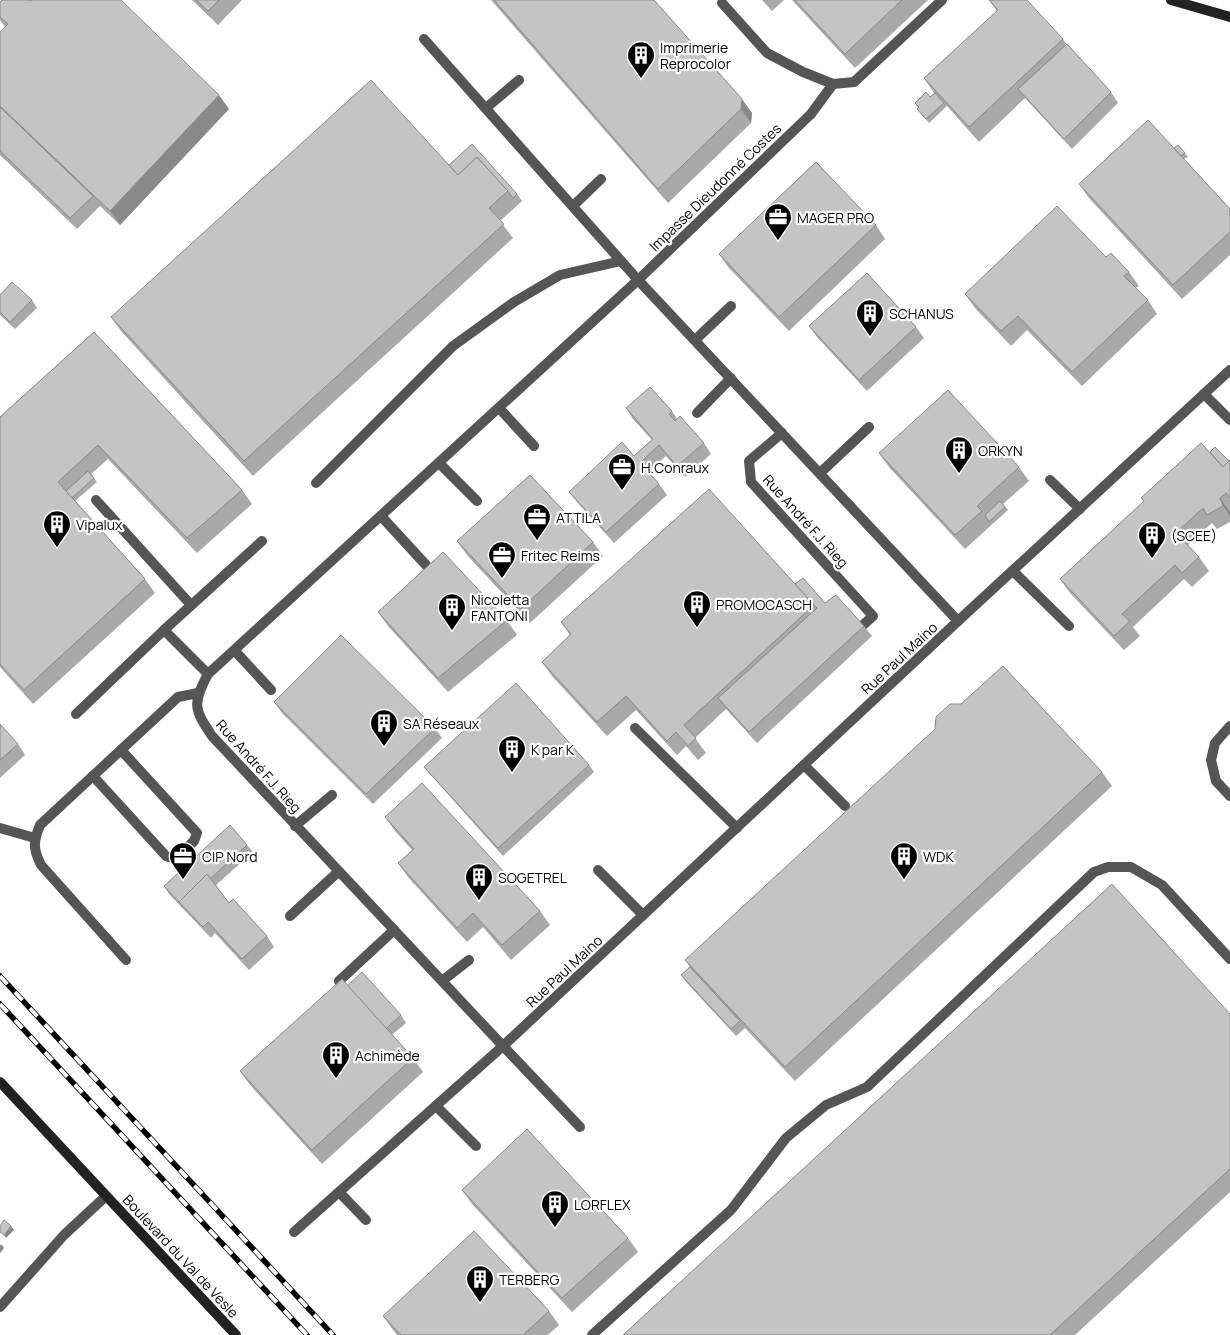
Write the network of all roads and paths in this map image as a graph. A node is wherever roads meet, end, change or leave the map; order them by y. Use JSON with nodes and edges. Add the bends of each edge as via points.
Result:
{"nodes":[{"id":1,"x":942,"y":0,"type":"edge"},
{"id":2,"x":1172,"y":0,"type":"edge"},
{"id":3,"x":722,"y":3,"type":"dead end"},
{"id":4,"x":1230,"y":17,"type":"edge"},
{"id":5,"x":424,"y":39,"type":"dead end"},
{"id":6,"x":519,"y":80,"type":"dead end"},
{"id":7,"x":833,"y":84,"type":"junction"},
{"id":8,"x":486,"y":108,"type":"junction"},
{"id":9,"x":600,"y":179,"type":"dead end"},
{"id":10,"x":573,"y":206,"type":"junction"},
{"id":11,"x":621,"y":260,"type":"junction"},
{"id":12,"x":638,"y":280,"type":"junction"},
{"id":13,"x":731,"y":306,"type":"dead end"},
{"id":14,"x":695,"y":340,"type":"junction"},
{"id":15,"x":1230,"y":370,"type":"edge"},
{"id":16,"x":731,"y":378,"type":"junction"},
{"id":17,"x":1204,"y":394,"type":"junction"},
{"id":18,"x":499,"y":408,"type":"junction"},
{"id":19,"x":697,"y":413,"type":"dead end"},
{"id":20,"x":1230,"y":420,"type":"edge"},
{"id":21,"x":869,"y":427,"type":"dead end"},
{"id":22,"x":782,"y":433,"type":"junction"},
{"id":23,"x":534,"y":446,"type":"dead end"},
{"id":24,"x":439,"y":463,"type":"junction"},
{"id":25,"x":820,"y":473,"type":"junction"},
{"id":26,"x":1050,"y":480,"type":"dead end"},
{"id":27,"x":316,"y":483,"type":"dead end"},
{"id":28,"x":96,"y":500,"type":"dead end"},
{"id":29,"x":477,"y":501,"type":"dead end"},
{"id":30,"x":1080,"y":509,"type":"junction"},
{"id":31,"x":381,"y":516,"type":"junction"},
{"id":32,"x":262,"y":541,"type":"dead end"},
{"id":33,"x":426,"y":565,"type":"edge"},
{"id":34,"x":1013,"y":571,"type":"junction"},
{"id":35,"x":191,"y":605,"type":"junction"},
{"id":36,"x":958,"y":621,"type":"junction"},
{"id":37,"x":862,"y":626,"type":"edge"},
{"id":38,"x":1069,"y":626,"type":"dead end"},
{"id":39,"x":164,"y":630,"type":"junction"},
{"id":40,"x":235,"y":651,"type":"junction"},
{"id":41,"x":208,"y":674,"type":"junction"},
{"id":42,"x":271,"y":690,"type":"dead end"},
{"id":43,"x":198,"y":693,"type":"junction"},
{"id":44,"x":76,"y":714,"type":"dead end"},
{"id":45,"x":1230,"y":726,"type":"edge"},
{"id":46,"x":635,"y":728,"type":"edge"},
{"id":47,"x":122,"y":750,"type":"junction"},
{"id":48,"x":804,"y":765,"type":"junction"},
{"id":49,"x":92,"y":776,"type":"junction"},
{"id":50,"x":332,"y":795,"type":"dead end"},
{"id":51,"x":1230,"y":796,"type":"edge"},
{"id":52,"x":845,"y":806,"type":"dead end"},
{"id":53,"x":295,"y":826,"type":"junction"},
{"id":54,"x":0,"y":828,"type":"edge"},
{"id":55,"x":736,"y":828,"type":"junction"},
{"id":56,"x":34,"y":838,"type":"junction"},
{"id":57,"x":598,"y":870,"type":"dead end"},
{"id":58,"x":338,"y":872,"type":"junction"},
{"id":59,"x":290,"y":916,"type":"dead end"},
{"id":60,"x":643,"y":916,"type":"junction"},
{"id":61,"x":394,"y":931,"type":"junction"},
{"id":62,"x":1230,"y":959,"type":"edge"},
{"id":63,"x":126,"y":960,"type":"dead end"},
{"id":64,"x":469,"y":960,"type":"dead end"},
{"id":65,"x":339,"y":981,"type":"edge"},
{"id":66,"x":442,"y":981,"type":"junction"},
{"id":67,"x":503,"y":1046,"type":"junction"},
{"id":68,"x":0,"y":1082,"type":"edge"},
{"id":69,"x":436,"y":1106,"type":"junction"},
{"id":70,"x":580,"y":1127,"type":"dead end"},
{"id":71,"x":476,"y":1146,"type":"dead end"},
{"id":72,"x":340,"y":1192,"type":"junction"},
{"id":73,"x":106,"y":1196,"type":"junction"},
{"id":74,"x":366,"y":1220,"type":"dead end"},
{"id":75,"x":294,"y":1232,"type":"dead end"},
{"id":76,"x":0,"y":1307,"type":"edge"},
{"id":77,"x":236,"y":1335,"type":"edge"},
{"id":78,"x":592,"y":1335,"type":"edge"}],
"edges":[{"from":1,"to":7,"type":"street","via":[[854,82]]},
{"from":2,"to":4,"type":"street"},
{"from":3,"to":7,"type":"street","via":[[767,52]]},
{"from":5,"to":8,"type":"street"},
{"from":6,"to":8,"type":"street"},
{"from":7,"to":12,"type":"street","name":"Impasse Dieudonné Costes","via":[[811,114]]},
{"from":8,"to":10,"type":"street"},
{"from":9,"to":10,"type":"street"},
{"from":10,"to":11,"type":"street"},
{"from":11,"to":12,"type":"street"},
{"from":11,"to":27,"type":"street","via":[[560,275],[514,302],[453,346]]},
{"from":12,"to":14,"type":"street"},
{"from":12,"to":18,"type":"street"},
{"from":13,"to":14,"type":"street"},
{"from":14,"to":16,"type":"street"},
{"from":15,"to":17,"type":"street","name":"Rue Paul Maino"},
{"from":16,"to":19,"type":"street"},
{"from":16,"to":22,"type":"street"},
{"from":17,"to":20,"type":"street"},
{"from":17,"to":30,"type":"street","name":"Rue Paul Maino"},
{"from":18,"to":23,"type":"street"},
{"from":18,"to":24,"type":"street"},
{"from":21,"to":25,"type":"street"},
{"from":22,"to":25,"type":"street"},
{"from":22,"to":37,"type":"street","name":"Rue André F.J. Rieg","via":[[749,461],[751,482],[873,616]]},
{"from":24,"to":29,"type":"street"},
{"from":24,"to":31,"type":"street"},
{"from":25,"to":36,"type":"street"},
{"from":26,"to":30,"type":"street"},
{"from":28,"to":35,"type":"street"},
{"from":30,"to":34,"type":"street","name":"Rue Paul Maino"},
{"from":31,"to":33,"type":"street"},
{"from":31,"to":40,"type":"street"},
{"from":32,"to":35,"type":"street"},
{"from":34,"to":36,"type":"street","name":"Rue Paul Maino"},
{"from":34,"to":38,"type":"street"},
{"from":35,"to":39,"type":"street"},
{"from":36,"to":48,"type":"street","name":"Rue Paul Maino"},
{"from":39,"to":41,"type":"street"},
{"from":39,"to":44,"type":"street"},
{"from":40,"to":41,"type":"street"},
{"from":40,"to":42,"type":"street"},
{"from":41,"to":43,"type":"street"},
{"from":43,"to":47,"type":"street","via":[[178,697]]},
{"from":43,"to":53,"type":"street","name":"Rue André F.J. Rieg","via":[[198,714],[212,736]]},
{"from":45,"to":51,"type":"street","via":[[1215,743],[1211,760],[1216,781]]},
{"from":46,"to":55,"type":"street"},
{"from":47,"to":49,"type":"street"},
{"from":47,"to":49,"type":"street","via":[[197,833],[194,841],[175,859],[166,856]]},
{"from":48,"to":52,"type":"street"},
{"from":48,"to":55,"type":"street","name":"Rue Paul Maino"},
{"from":49,"to":56,"type":"street","via":[[40,825]]},
{"from":50,"to":53,"type":"street","name":"Rue André F.J. Rieg"},
{"from":53,"to":58,"type":"street","name":"Rue André F.J. Rieg"},
{"from":54,"to":56,"type":"street"},
{"from":55,"to":60,"type":"street","name":"Rue Paul Maino"},
{"from":56,"to":63,"type":"street","via":[[35,852],[41,865]]},
{"from":57,"to":60,"type":"street"},
{"from":58,"to":59,"type":"street"},
{"from":58,"to":61,"type":"street","name":"Rue André F.J. Rieg"},
{"from":60,"to":67,"type":"street","name":"Rue Paul Maino"},
{"from":61,"to":65,"type":"street"},
{"from":61,"to":66,"type":"street","name":"Rue André F.J. Rieg"},
{"from":62,"to":78,"type":"street","via":[[1162,885],[1131,867],[1108,867],[1094,872],[867,1087],[826,1105],[786,1138],[732,1210]]},
{"from":64,"to":66,"type":"street"},
{"from":66,"to":67,"type":"street","name":"Rue André F.J. Rieg"},
{"from":67,"to":69,"type":"street","name":"Rue Paul Maino"},
{"from":67,"to":70,"type":"street"},
{"from":68,"to":73,"type":"street","name":"Boulevard du Val de Vesle"},
{"from":69,"to":71,"type":"street"},
{"from":69,"to":72,"type":"street","name":"Rue Paul Maino"},
{"from":72,"to":74,"type":"street"},
{"from":72,"to":75,"type":"street","name":"Rue Paul Maino"},
{"from":73,"to":76,"type":"street","name":"Boulevard du Val de Vesle","via":[[64,1235]]},
{"from":73,"to":77,"type":"street","name":"Boulevard du Val de Vesle"}]}
